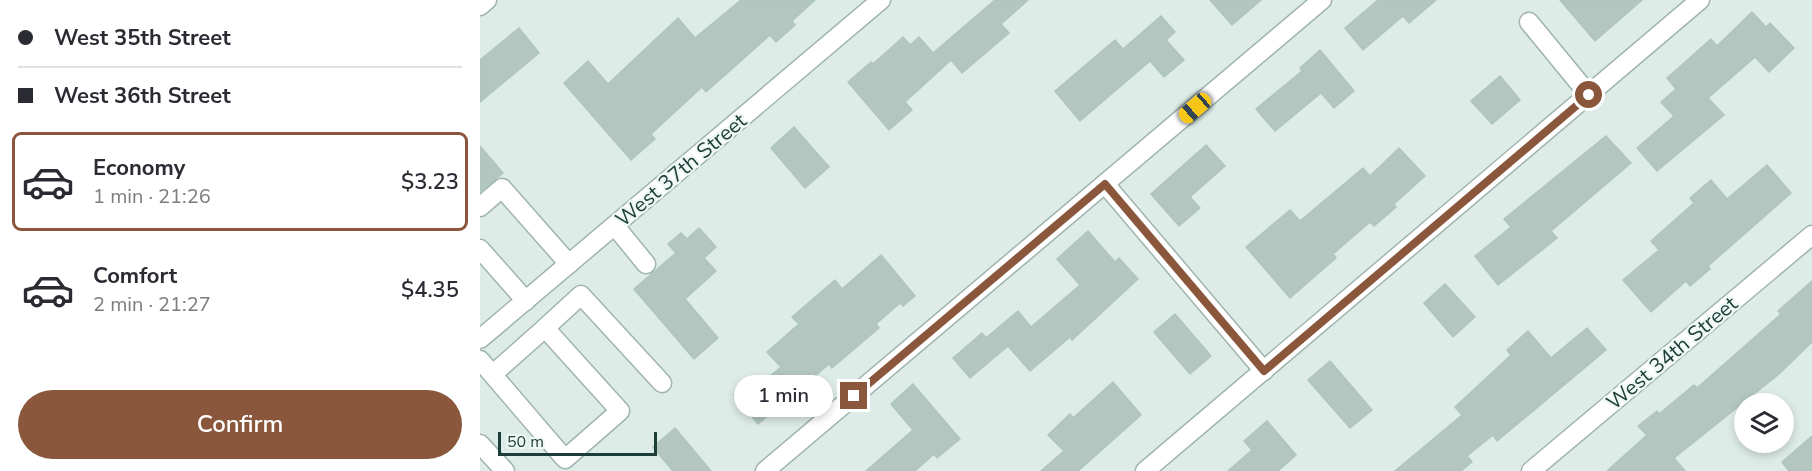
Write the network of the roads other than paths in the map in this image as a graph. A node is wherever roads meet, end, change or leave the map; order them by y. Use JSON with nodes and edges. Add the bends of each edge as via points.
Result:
{"nodes":[{"id":1,"x":487,"y":0,"type":"edge"},
{"id":2,"x":881,"y":0,"type":"edge"},
{"id":3,"x":1322,"y":0,"type":"edge"},
{"id":4,"x":1700,"y":0,"type":"edge"},
{"id":5,"x":480,"y":6,"type":"edge"},
{"id":6,"x":1529,"y":22,"type":"dead end"},
{"id":7,"x":1589,"y":95,"type":"junction"},
{"id":8,"x":1105,"y":184,"type":"junction"},
{"id":9,"x":480,"y":207,"type":"edge"},
{"id":10,"x":615,"y":226,"type":"junction"},
{"id":11,"x":1812,"y":235,"type":"edge"},
{"id":12,"x":480,"y":249,"type":"edge"},
{"id":13,"x":569,"y":264,"type":"junction"},
{"id":14,"x":646,"y":264,"type":"dead end"},
{"id":15,"x":526,"y":301,"type":"junction"},
{"id":16,"x":544,"y":328,"type":"junction"},
{"id":17,"x":480,"y":339,"type":"edge"},
{"id":18,"x":480,"y":360,"type":"edge"},
{"id":19,"x":1264,"y":371,"type":"junction"},
{"id":20,"x":493,"y":374,"type":"junction"},
{"id":21,"x":662,"y":383,"type":"dead end"},
{"id":22,"x":480,"y":444,"type":"edge"},
{"id":23,"x":505,"y":471,"type":"edge"},
{"id":24,"x":765,"y":471,"type":"edge"},
{"id":25,"x":1145,"y":471,"type":"edge"},
{"id":26,"x":1531,"y":471,"type":"edge"}],
"edges":[{"from":1,"to":5,"type":"street"},
{"from":2,"to":10,"type":"street","name":"West 37th Street"},
{"from":3,"to":8,"type":"street"},
{"from":4,"to":7,"type":"street"},
{"from":6,"to":7,"type":"street"},
{"from":7,"to":19,"type":"street"},
{"from":8,"to":19,"type":"street"},
{"from":8,"to":24,"type":"street"},
{"from":9,"to":13,"type":"street","via":[[502,188]]},
{"from":10,"to":13,"type":"street","name":"West 37th Street"},
{"from":10,"to":14,"type":"street"},
{"from":11,"to":26,"type":"street","name":"West 34th Street"},
{"from":12,"to":15,"type":"street"},
{"from":13,"to":15,"type":"street","name":"West 37th Street"},
{"from":15,"to":17,"type":"street","name":"West 37th Street"},
{"from":16,"to":20,"type":"street"},
{"from":16,"to":20,"type":"street","via":[[620,411],[565,459]]},
{"from":16,"to":21,"type":"street","via":[[581,295]]},
{"from":18,"to":20,"type":"street"},
{"from":19,"to":25,"type":"street"},
{"from":22,"to":23,"type":"street"}]}
